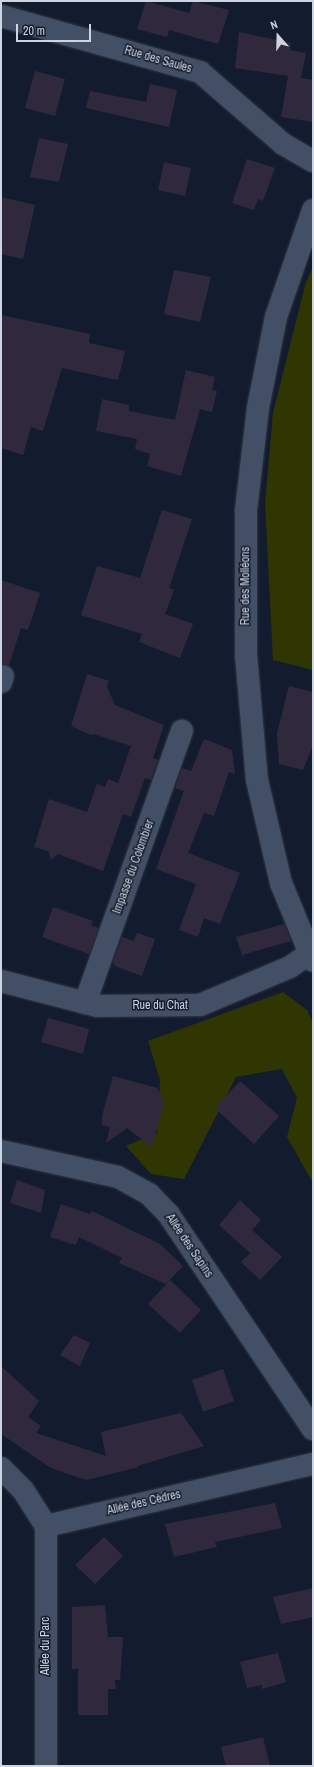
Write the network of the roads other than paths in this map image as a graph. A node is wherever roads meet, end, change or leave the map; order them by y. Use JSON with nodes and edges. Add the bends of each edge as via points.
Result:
{"nodes":[{"id":1,"x":1,"y":16,"type":"edge"},
{"id":2,"x":313,"y":161,"type":"edge"},
{"id":3,"x":313,"y":210,"type":"edge"},
{"id":4,"x":182,"y":731,"type":"dead end"},
{"id":5,"x":312,"y":956,"type":"edge"},
{"id":6,"x":1,"y":981,"type":"edge"},
{"id":7,"x":85,"y":1003,"type":"junction"},
{"id":8,"x":1,"y":1151,"type":"edge"},
{"id":9,"x":313,"y":1429,"type":"edge"},
{"id":10,"x":313,"y":1464,"type":"edge"},
{"id":11,"x":1,"y":1468,"type":"edge"},
{"id":12,"x":46,"y":1526,"type":"junction"},
{"id":13,"x":46,"y":1766,"type":"edge"}],
"edges":[{"from":1,"to":2,"type":"street","name":"Rue des Saules","via":[[200,72],[283,144]]},
{"from":3,"to":5,"type":"street","name":"Rue des Molléons","via":[[276,317],[258,408],[246,510],[246,655],[257,780],[282,883]]},
{"from":4,"to":7,"type":"street","name":"Impasse du Colombier"},
{"from":5,"to":7,"type":"street","name":"Rue du Chat","via":[[200,1005],[96,1006]]},
{"from":6,"to":7,"type":"street","name":"Rue du Chat"},
{"from":8,"to":9,"type":"street","name":"Allée des Sapins","via":[[118,1177],[149,1194],[169,1215]]},
{"from":10,"to":12,"type":"street","name":"Allée des Cèdres"},
{"from":11,"to":12,"type":"street","via":[[24,1490]]},
{"from":12,"to":13,"type":"street","name":"Allée du Parc"}]}
